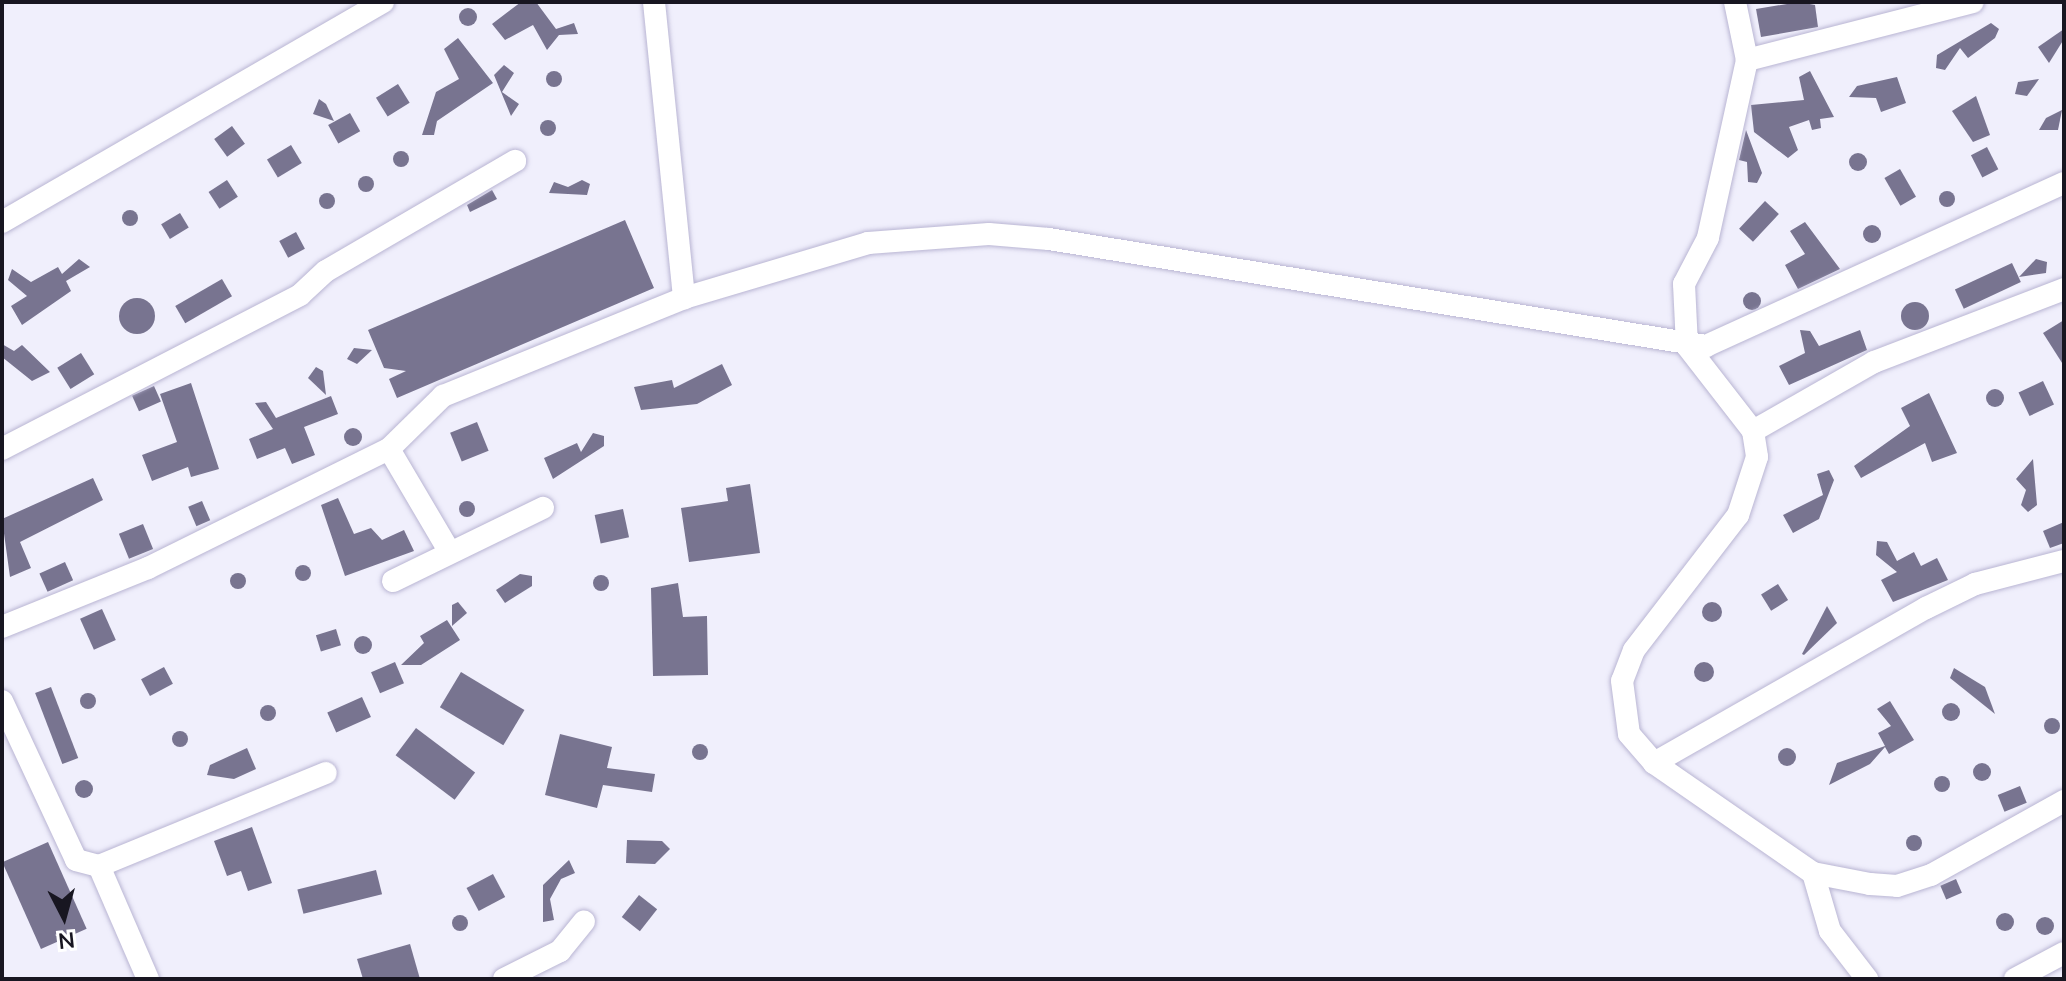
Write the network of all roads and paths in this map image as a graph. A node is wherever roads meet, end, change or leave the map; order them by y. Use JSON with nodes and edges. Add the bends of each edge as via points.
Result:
{"nodes":[{"id":1,"x":383,"y":2,"type":"edge"},
{"id":2,"x":654,"y":2,"type":"edge"},
{"id":3,"x":1735,"y":2,"type":"edge"},
{"id":4,"x":1973,"y":2,"type":"edge"},
{"id":5,"x":1747,"y":60,"type":"junction"},
{"id":6,"x":515,"y":161,"type":"dead end"},
{"id":7,"x":2064,"y":183,"type":"edge"},
{"id":8,"x":2,"y":222,"type":"edge"},
{"id":9,"x":2064,"y":289,"type":"edge"},
{"id":10,"x":684,"y":298,"type":"junction"},
{"id":11,"x":1687,"y":346,"type":"junction"},
{"id":12,"x":1753,"y":431,"type":"junction"},
{"id":13,"x":2,"y":449,"type":"edge"},
{"id":14,"x":389,"y":449,"type":"junction"},
{"id":15,"x":543,"y":508,"type":"dead end"},
{"id":16,"x":449,"y":551,"type":"junction"},
{"id":17,"x":2064,"y":561,"type":"edge"},
{"id":18,"x":393,"y":581,"type":"dead end"},
{"id":19,"x":2,"y":627,"type":"edge"},
{"id":20,"x":2,"y":701,"type":"edge"},
{"id":21,"x":1654,"y":763,"type":"junction"},
{"id":22,"x":326,"y":773,"type":"dead end"},
{"id":23,"x":2064,"y":801,"type":"edge"},
{"id":24,"x":99,"y":866,"type":"junction"},
{"id":25,"x":1813,"y":873,"type":"junction"},
{"id":26,"x":584,"y":921,"type":"dead end"},
{"id":27,"x":2064,"y":953,"type":"edge"},
{"id":28,"x":148,"y":979,"type":"edge"},
{"id":29,"x":504,"y":979,"type":"edge"},
{"id":30,"x":1867,"y":979,"type":"edge"},
{"id":31,"x":2015,"y":979,"type":"edge"}],
"edges":[{"from":1,"to":8,"type":"street"},
{"from":2,"to":10,"type":"street"},
{"from":3,"to":5,"type":"street"},
{"from":4,"to":5,"type":"street"},
{"from":5,"to":11,"type":"street","via":[[1708,238],[1684,284]]},
{"from":6,"to":13,"type":"street","via":[[326,271],[300,295]]},
{"from":7,"to":11,"type":"street","via":[[1706,346]]},
{"from":9,"to":12,"type":"street","via":[[1874,362]]},
{"from":10,"to":11,"type":"street","via":[[868,243],[989,234]]},
{"from":10,"to":14,"type":"street","via":[[443,396]]},
{"from":11,"to":12,"type":"street"},
{"from":12,"to":21,"type":"street","via":[[1757,457],[1738,515],[1634,650],[1622,681],[1629,734]]},
{"from":14,"to":16,"type":"street"},
{"from":14,"to":19,"type":"street","via":[[148,568]]},
{"from":15,"to":16,"type":"street"},
{"from":16,"to":18,"type":"street"},
{"from":17,"to":21,"type":"street","via":[[1975,584],[1926,608]]},
{"from":20,"to":24,"type":"street","via":[[76,860]]},
{"from":21,"to":25,"type":"street"},
{"from":22,"to":24,"type":"street"},
{"from":23,"to":25,"type":"street","via":[[1897,886]]},
{"from":24,"to":28,"type":"street"},
{"from":25,"to":30,"type":"street","via":[[1830,931]]},
{"from":26,"to":29,"type":"street","via":[[560,951]]},
{"from":27,"to":31,"type":"street"}]}
